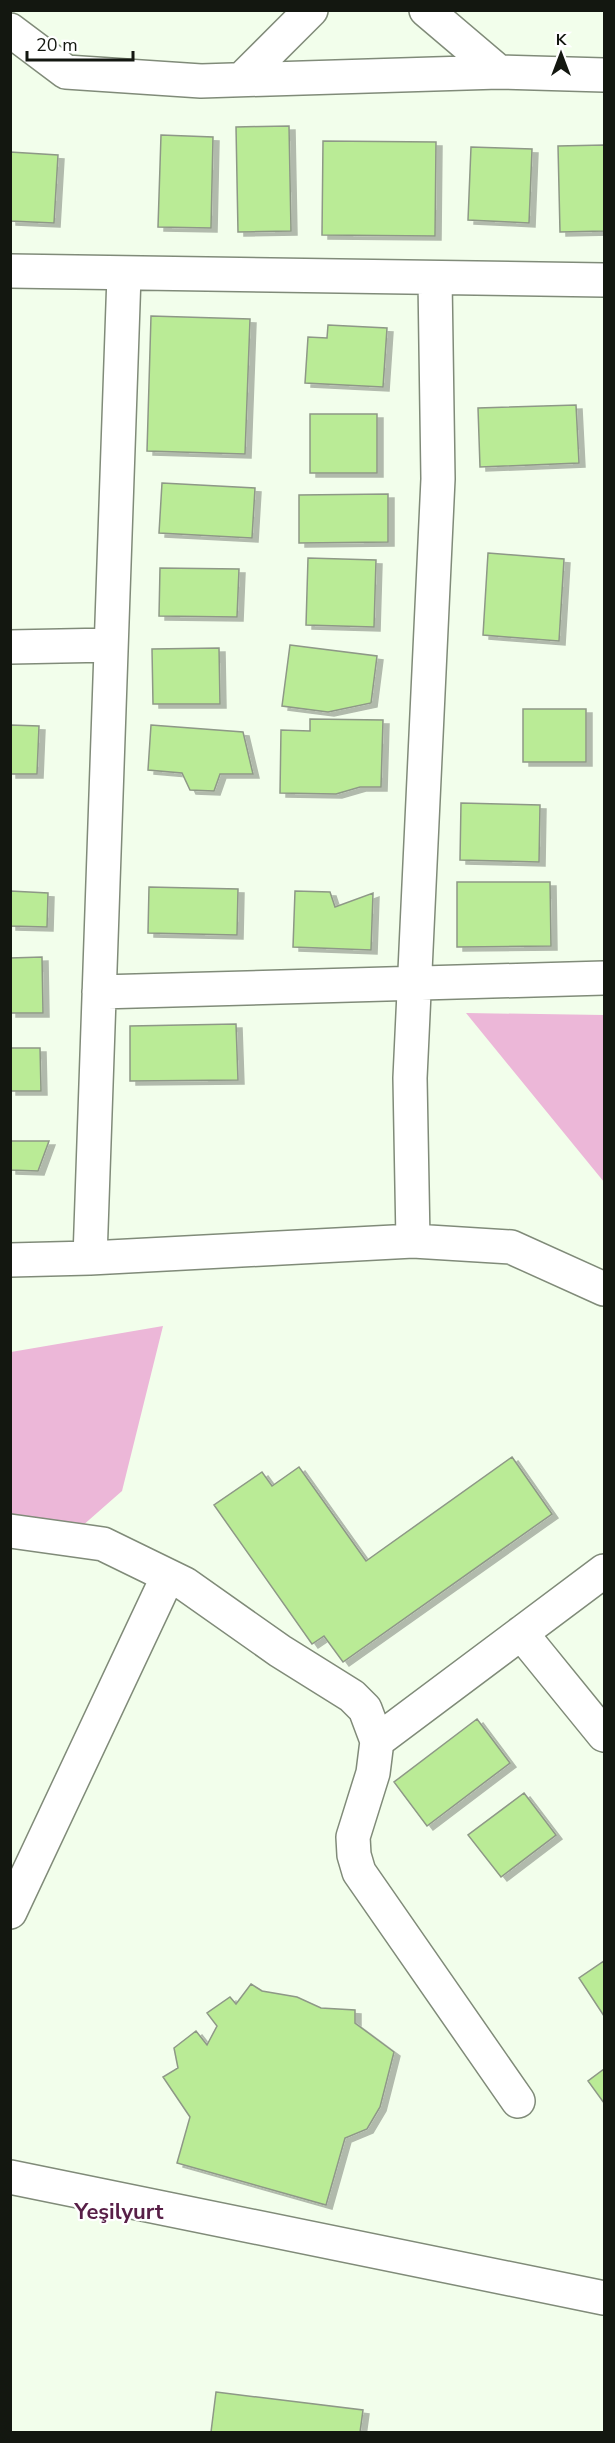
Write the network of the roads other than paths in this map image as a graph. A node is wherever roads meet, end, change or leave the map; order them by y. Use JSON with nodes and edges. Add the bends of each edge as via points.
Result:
{"nodes":[{"id":1,"x":311,"y":10,"type":"edge"},
{"id":2,"x":426,"y":10,"type":"edge"},
{"id":3,"x":10,"y":30,"type":"edge"},
{"id":4,"x":499,"y":72,"type":"junction"},
{"id":5,"x":604,"y":75,"type":"edge"},
{"id":6,"x":242,"y":80,"type":"junction"},
{"id":7,"x":10,"y":271,"type":"edge"},
{"id":8,"x":124,"y":275,"type":"junction"},
{"id":9,"x":435,"y":279,"type":"junction"},
{"id":10,"x":604,"y":280,"type":"edge"},
{"id":11,"x":111,"y":645,"type":"junction"},
{"id":12,"x":10,"y":646,"type":"edge"},
{"id":13,"x":604,"y":978,"type":"edge"},
{"id":14,"x":415,"y":983,"type":"junction"},
{"id":15,"x":99,"y":992,"type":"junction"},
{"id":16,"x":413,"y":1241,"type":"junction"},
{"id":17,"x":90,"y":1258,"type":"junction"},
{"id":18,"x":10,"y":1260,"type":"edge"},
{"id":19,"x":10,"y":1278,"type":"edge"},
{"id":20,"x":604,"y":1289,"type":"edge"},
{"id":21,"x":10,"y":1532,"type":"edge"},
{"id":22,"x":604,"y":1571,"type":"edge"},
{"id":23,"x":168,"y":1576,"type":"junction"},
{"id":24,"x":521,"y":1634,"type":"junction"},
{"id":25,"x":604,"y":1735,"type":"edge"},
{"id":26,"x":377,"y":1741,"type":"junction"},
{"id":27,"x":10,"y":1912,"type":"edge"},
{"id":28,"x":518,"y":2101,"type":"dead end"},
{"id":29,"x":10,"y":2177,"type":"edge"},
{"id":30,"x":604,"y":2298,"type":"edge"}],
"edges":[{"from":1,"to":6,"type":"street"},
{"from":2,"to":4,"type":"street"},
{"from":3,"to":6,"type":"street","via":[[66,72]]},
{"from":4,"to":5,"type":"street"},
{"from":4,"to":6,"type":"street"},
{"from":7,"to":8,"type":"street"},
{"from":8,"to":9,"type":"street"},
{"from":8,"to":11,"type":"street"},
{"from":9,"to":10,"type":"street"},
{"from":9,"to":14,"type":"street","via":[[438,479]]},
{"from":11,"to":12,"type":"street"},
{"from":11,"to":15,"type":"street"},
{"from":13,"to":14,"type":"street"},
{"from":14,"to":15,"type":"street"},
{"from":14,"to":16,"type":"street","via":[[410,1078]]},
{"from":15,"to":17,"type":"street"},
{"from":16,"to":17,"type":"street"},
{"from":16,"to":20,"type":"street","via":[[511,1247]]},
{"from":17,"to":18,"type":"street"},
{"from":17,"to":19,"type":"street"},
{"from":21,"to":23,"type":"street","via":[[103,1544]]},
{"from":22,"to":24,"type":"street"},
{"from":23,"to":26,"type":"street","via":[[352,1696],[365,1709]]},
{"from":23,"to":27,"type":"street"},
{"from":24,"to":25,"type":"street"},
{"from":24,"to":26,"type":"street"},
{"from":26,"to":28,"type":"street","via":[[373,1773],[353,1837],[359,1872]]},
{"from":29,"to":30,"type":"street"}]}
